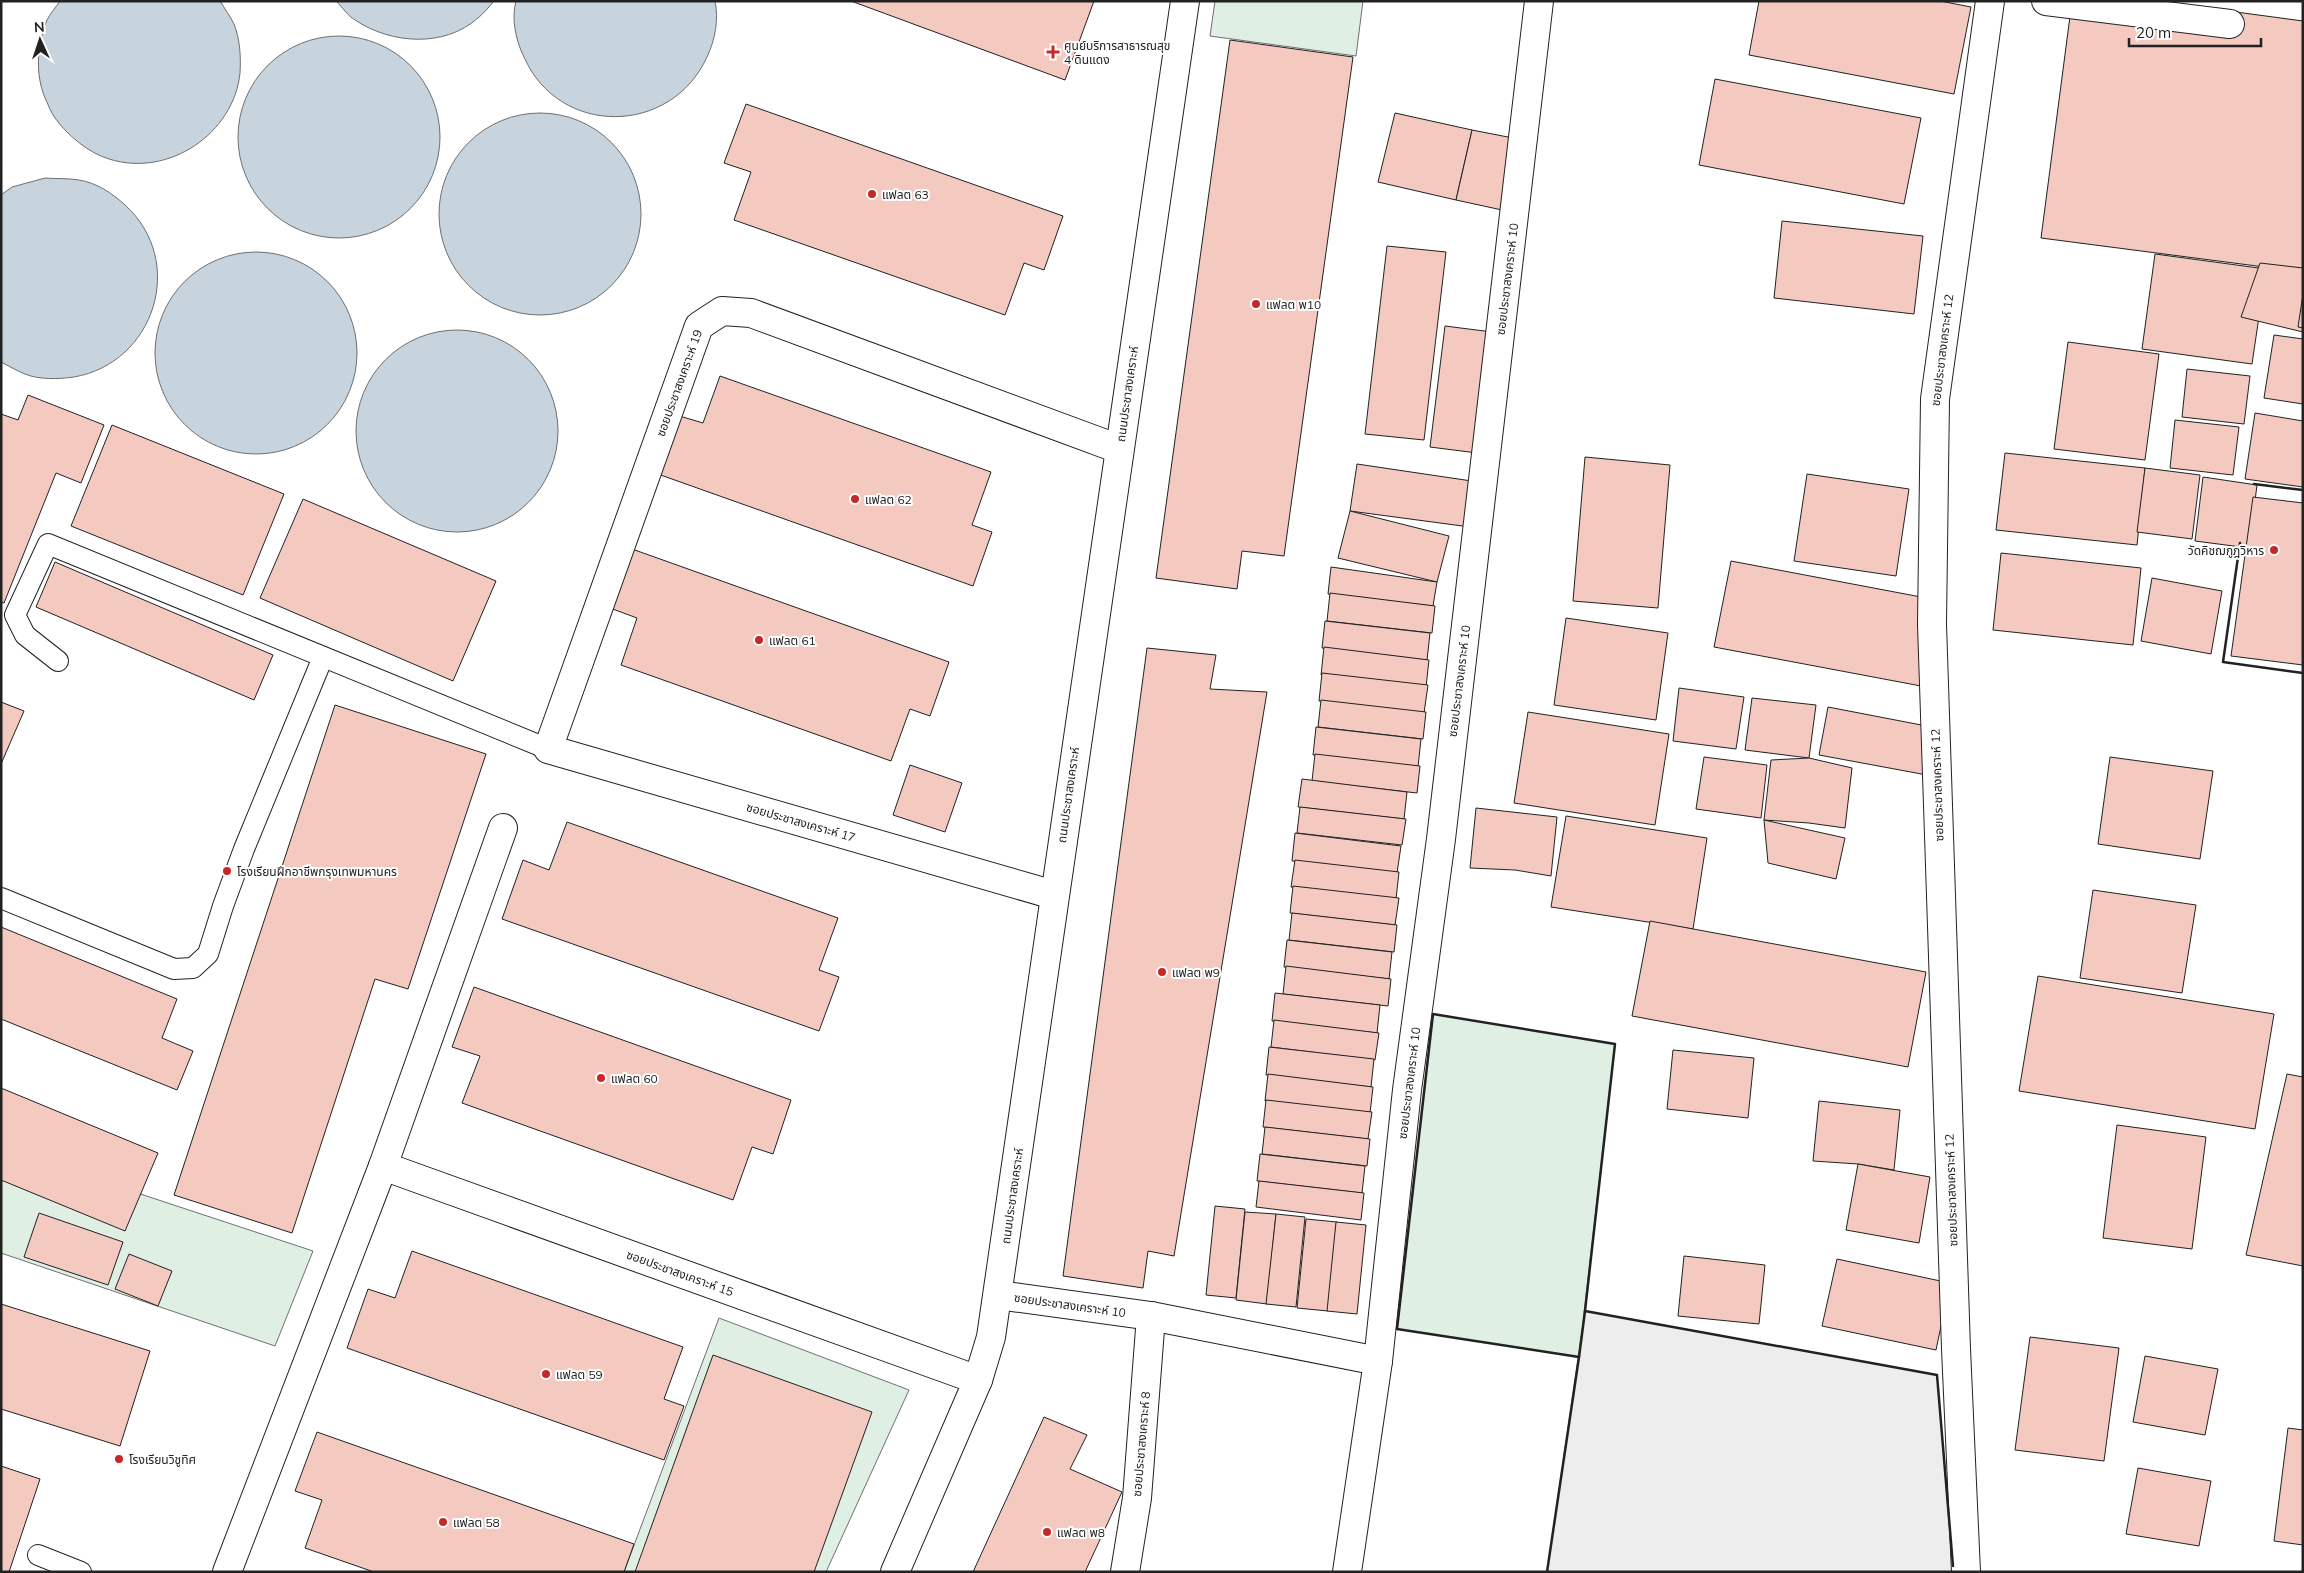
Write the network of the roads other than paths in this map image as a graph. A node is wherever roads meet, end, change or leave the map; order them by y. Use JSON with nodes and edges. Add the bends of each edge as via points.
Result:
{"nodes":[{"id":1,"x":1184,"y":1,"type":"edge"},
{"id":2,"x":1539,"y":1,"type":"edge"},
{"id":3,"x":1990,"y":1,"type":"edge"},
{"id":4,"x":2046,"y":1,"type":"edge"},
{"id":5,"x":2230,"y":24,"type":"dead end"},
{"id":6,"x":1119,"y":450,"type":"junction"},
{"id":7,"x":323,"y":656,"type":"junction"},
{"id":8,"x":58,"y":661,"type":"dead end"},
{"id":9,"x":548,"y":749,"type":"junction"},
{"id":10,"x":503,"y":828,"type":"dead end"},
{"id":11,"x":1054,"y":895,"type":"junction"},
{"id":12,"x":1,"y":898,"type":"edge"},
{"id":13,"x":383,"y":1166,"type":"junction"},
{"id":14,"x":998,"y":1295,"type":"junction"},
{"id":15,"x":1151,"y":1316,"type":"junction"},
{"id":16,"x":1378,"y":1361,"type":"junction"},
{"id":17,"x":978,"y":1380,"type":"junction"},
{"id":18,"x":38,"y":1555,"type":"dead end"},
{"id":19,"x":81,"y":1572,"type":"edge"},
{"id":20,"x":227,"y":1572,"type":"edge"},
{"id":21,"x":895,"y":1572,"type":"edge"},
{"id":22,"x":1125,"y":1572,"type":"edge"},
{"id":23,"x":1347,"y":1572,"type":"edge"},
{"id":24,"x":1966,"y":1572,"type":"edge"}],
"edges":[{"from":1,"to":6,"type":"street","name":"ถนนประชาสงเคราะห์"},
{"from":2,"to":16,"type":"street","name":"ซอยประชาสงเคราะห์ 10","via":[[1441,839],[1407,1090]]},
{"from":3,"to":24,"type":"street","name":"ซอยประชาสงเคราะห์ 12","via":[[1935,399],[1932,624]]},
{"from":4,"to":5,"type":"street"},
{"from":6,"to":9,"type":"street","name":"ซอยประชาสงเคราะห์ 19","via":[[751,313],[722,311],[699,326]]},
{"from":6,"to":11,"type":"street","name":"ถนนประชาสงเคราะห์"},
{"from":7,"to":8,"type":"lane","via":[[48,544],[15,615],[26,635]]},
{"from":7,"to":9,"type":"lane"},
{"from":7,"to":12,"type":"lane","via":[[244,849],[208,954],[193,968],[174,969]]},
{"from":9,"to":11,"type":"street","name":"ซอยประชาสงเคราะห์ 17"},
{"from":10,"to":13,"type":"street"},
{"from":11,"to":14,"type":"street","name":"ถนนประชาสงเคราะห์"},
{"from":13,"to":17,"type":"street","name":"ซอยประชาสงเคราะห์ 15"},
{"from":13,"to":20,"type":"street"},
{"from":14,"to":15,"type":"street","name":"ซอยประชาสงเคราะห์ 10"},
{"from":14,"to":17,"type":"street","name":"ถนนประชาสงเคราะห์","via":[[991,1337]]},
{"from":15,"to":16,"type":"street","name":"ซอยประชาสงเคราะห์ 10"},
{"from":15,"to":22,"type":"street","name":"ซอยประชาสงเคราะห์ 8","via":[[1137,1498]]},
{"from":16,"to":23,"type":"street","name":"ซอยประชาสงเคราะห์ 10"},
{"from":17,"to":21,"type":"street","name":"ถนนประชาสงเคราะห์"},
{"from":18,"to":19,"type":"lane"}]}
